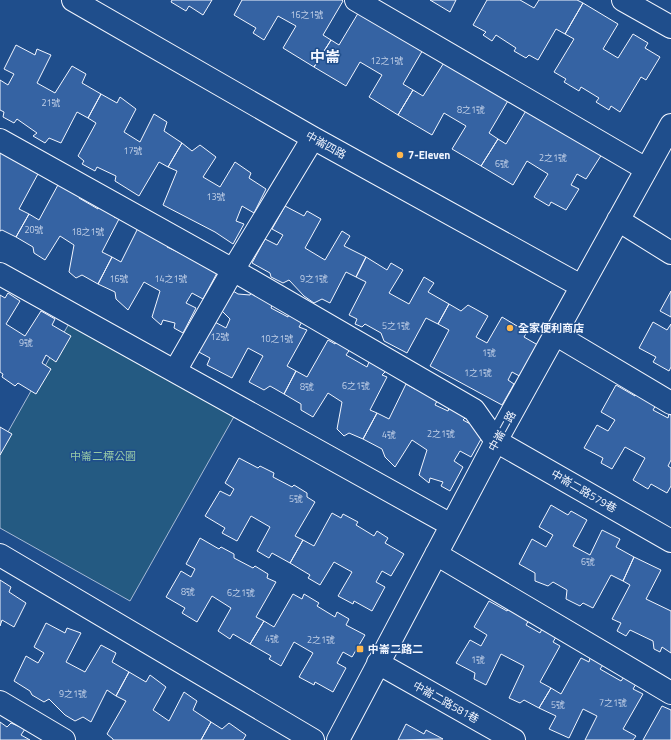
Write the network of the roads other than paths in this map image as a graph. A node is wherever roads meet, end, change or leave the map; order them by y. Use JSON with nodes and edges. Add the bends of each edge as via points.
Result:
{"nodes":[{"id":1,"x":73,"y":0,"type":"edge"},
{"id":2,"x":356,"y":0,"type":"edge"},
{"id":3,"x":624,"y":0,"type":"edge"},
{"id":4,"x":671,"y":26,"type":"edge"},
{"id":5,"x":671,"y":125,"type":"edge"},
{"id":6,"x":313,"y":138,"type":"junction"},
{"id":7,"x":0,"y":140,"type":"edge"},
{"id":8,"x":646,"y":169,"type":"junction"},
{"id":9,"x":618,"y":220,"type":"junction"},
{"id":10,"x":671,"y":253,"type":"edge"},
{"id":11,"x":233,"y":270,"type":"junction"},
{"id":12,"x":0,"y":274,"type":"edge"},
{"id":13,"x":581,"y":286,"type":"junction"},
{"id":14,"x":555,"y":334,"type":"junction"},
{"id":15,"x":175,"y":371,"type":"junction"},
{"id":16,"x":671,"y":403,"type":"edge"},
{"id":17,"x":496,"y":441,"type":"junction"},
{"id":18,"x":452,"y":525,"type":"junction"},
{"id":19,"x":671,"y":541,"type":"edge"},
{"id":20,"x":436,"y":554,"type":"junction"},
{"id":21,"x":0,"y":555,"type":"edge"},
{"id":22,"x":378,"y":663,"type":"junction"},
{"id":23,"x":671,"y":693,"type":"edge"},
{"id":24,"x":0,"y":702,"type":"edge"},
{"id":25,"x":64,"y":740,"type":"edge"},
{"id":26,"x":313,"y":740,"type":"edge"},
{"id":27,"x":338,"y":740,"type":"edge"},
{"id":28,"x":514,"y":740,"type":"edge"}],
"edges":[{"from":1,"to":6,"type":"street","name":"中崙四路"},
{"from":2,"to":8,"type":"street"},
{"from":3,"to":4,"type":"street"},
{"from":5,"to":8,"type":"street","name":"中崙二路"},
{"from":6,"to":11,"type":"street"},
{"from":6,"to":13,"type":"street","name":"中崙四路"},
{"from":7,"to":11,"type":"street"},
{"from":8,"to":9,"type":"street","name":"中崙二路"},
{"from":9,"to":10,"type":"street"},
{"from":9,"to":13,"type":"street","name":"中崙二路"},
{"from":11,"to":15,"type":"street"},
{"from":11,"to":17,"type":"street","via":[[474,410]]},
{"from":12,"to":15,"type":"street"},
{"from":13,"to":14,"type":"street","name":"中崙二路"},
{"from":14,"to":16,"type":"street"},
{"from":14,"to":17,"type":"street","name":"中崙二路"},
{"from":15,"to":18,"type":"street"},
{"from":17,"to":18,"type":"street","name":"中崙二路"},
{"from":17,"to":19,"type":"street","name":"中崙二路579巷"},
{"from":18,"to":20,"type":"street","name":"中崙二路"},
{"from":20,"to":22,"type":"street","name":"中崙二路"},
{"from":20,"to":23,"type":"street"},
{"from":21,"to":26,"type":"street"},
{"from":22,"to":27,"type":"street","name":"中崙二路"},
{"from":22,"to":28,"type":"street","name":"中崙二路581巷"},
{"from":24,"to":25,"type":"street"}]}
